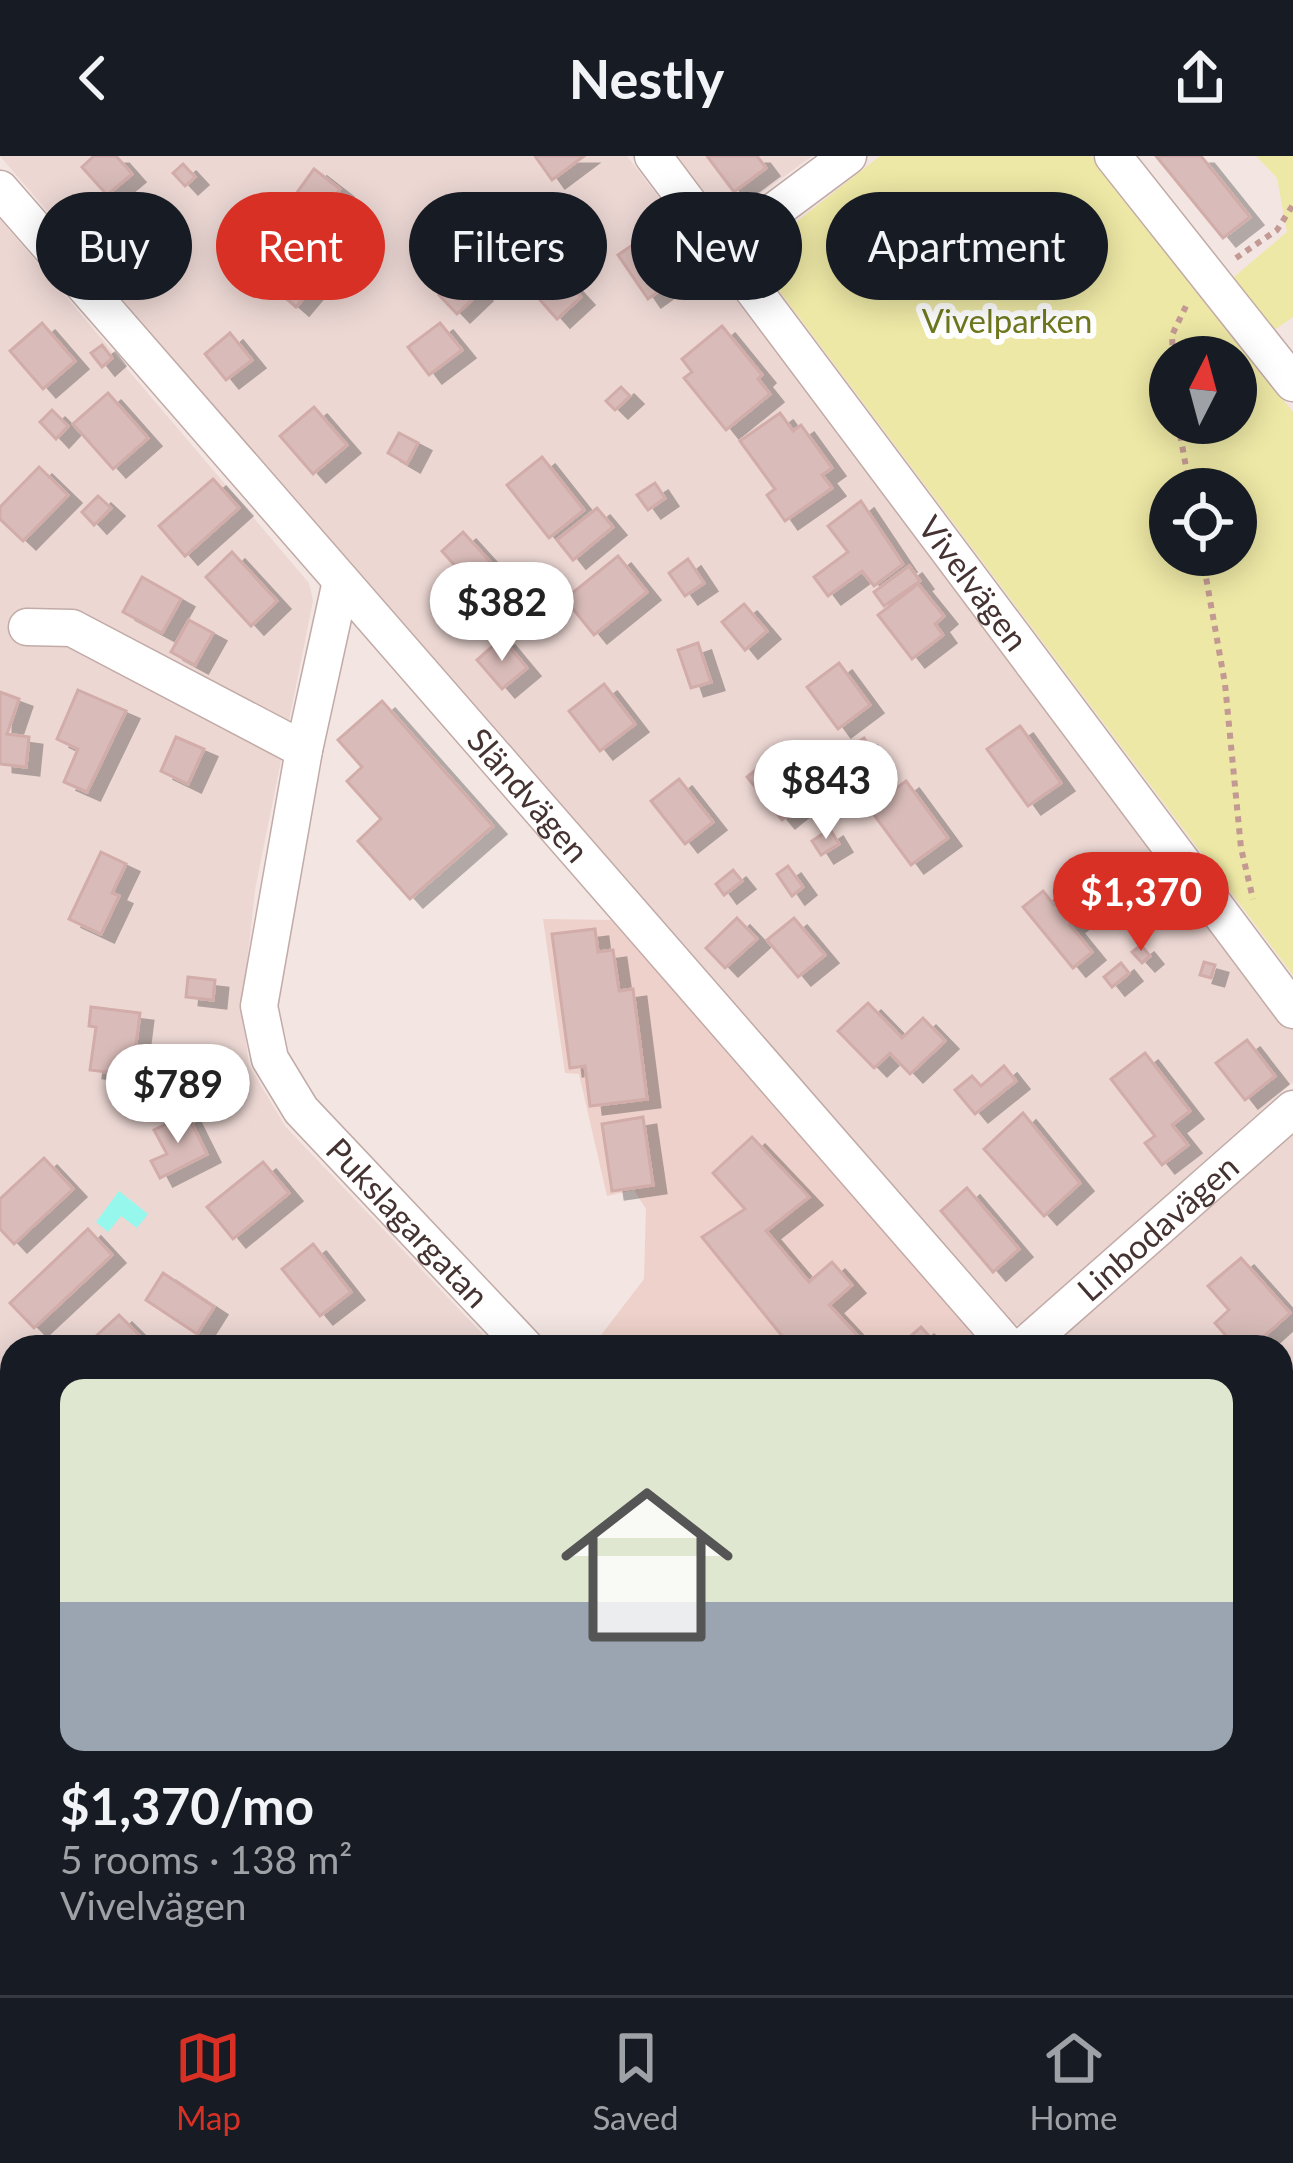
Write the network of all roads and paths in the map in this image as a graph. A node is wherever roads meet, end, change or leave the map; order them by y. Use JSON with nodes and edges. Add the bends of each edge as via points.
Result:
{"nodes":[{"id":1,"x":653,"y":156,"type":"edge"},
{"id":2,"x":848,"y":156,"type":"edge"},
{"id":3,"x":1113,"y":156,"type":"edge"},
{"id":4,"x":0,"y":189,"type":"edge"},
{"id":5,"x":679,"y":192,"type":"edge"},
{"id":6,"x":800,"y":192,"type":"edge"},
{"id":7,"x":1293,"y":205,"type":"edge"},
{"id":8,"x":1277,"y":230,"type":"dead end"},
{"id":9,"x":760,"y":300,"type":"edge"},
{"id":10,"x":1293,"y":383,"type":"edge"},
{"id":11,"x":1206,"y":576,"type":"edge"},
{"id":12,"x":341,"y":581,"type":"junction"},
{"id":13,"x":27,"y":627,"type":"dead end"},
{"id":14,"x":304,"y":750,"type":"junction"},
{"id":15,"x":1246,"y":948,"type":"junction"},
{"id":16,"x":1293,"y":1010,"type":"edge"},
{"id":17,"x":1293,"y":1109,"type":"edge"},
{"id":18,"x":514,"y":1335,"type":"edge"},
{"id":19,"x":1000,"y":1335,"type":"edge"},
{"id":20,"x":1037,"y":1335,"type":"edge"}],
"edges":[{"from":1,"to":5,"type":"street","name":"Vivelvägen"},
{"from":2,"to":6,"type":"street"},
{"from":3,"to":10,"type":"street"},
{"from":4,"to":12,"type":"street","name":"Sländvägen"},
{"from":7,"to":8,"type":"path"},
{"from":9,"to":15,"type":"street","name":"Vivelvägen"},
{"from":11,"to":15,"type":"path","via":[[1226,684],[1241,848],[1262,932]]},
{"from":12,"to":14,"type":"street","name":"Pukslagargatan"},
{"from":12,"to":19,"type":"street","name":"Sländvägen"},
{"from":13,"to":14,"type":"street","via":[[72,628]]},
{"from":14,"to":18,"type":"street","name":"Pukslagargatan","via":[[260,1006],[270,1059],[302,1110]]},
{"from":15,"to":16,"type":"street","name":"Vivelvägen"},
{"from":17,"to":20,"type":"street","name":"Linbodavägen"}]}
